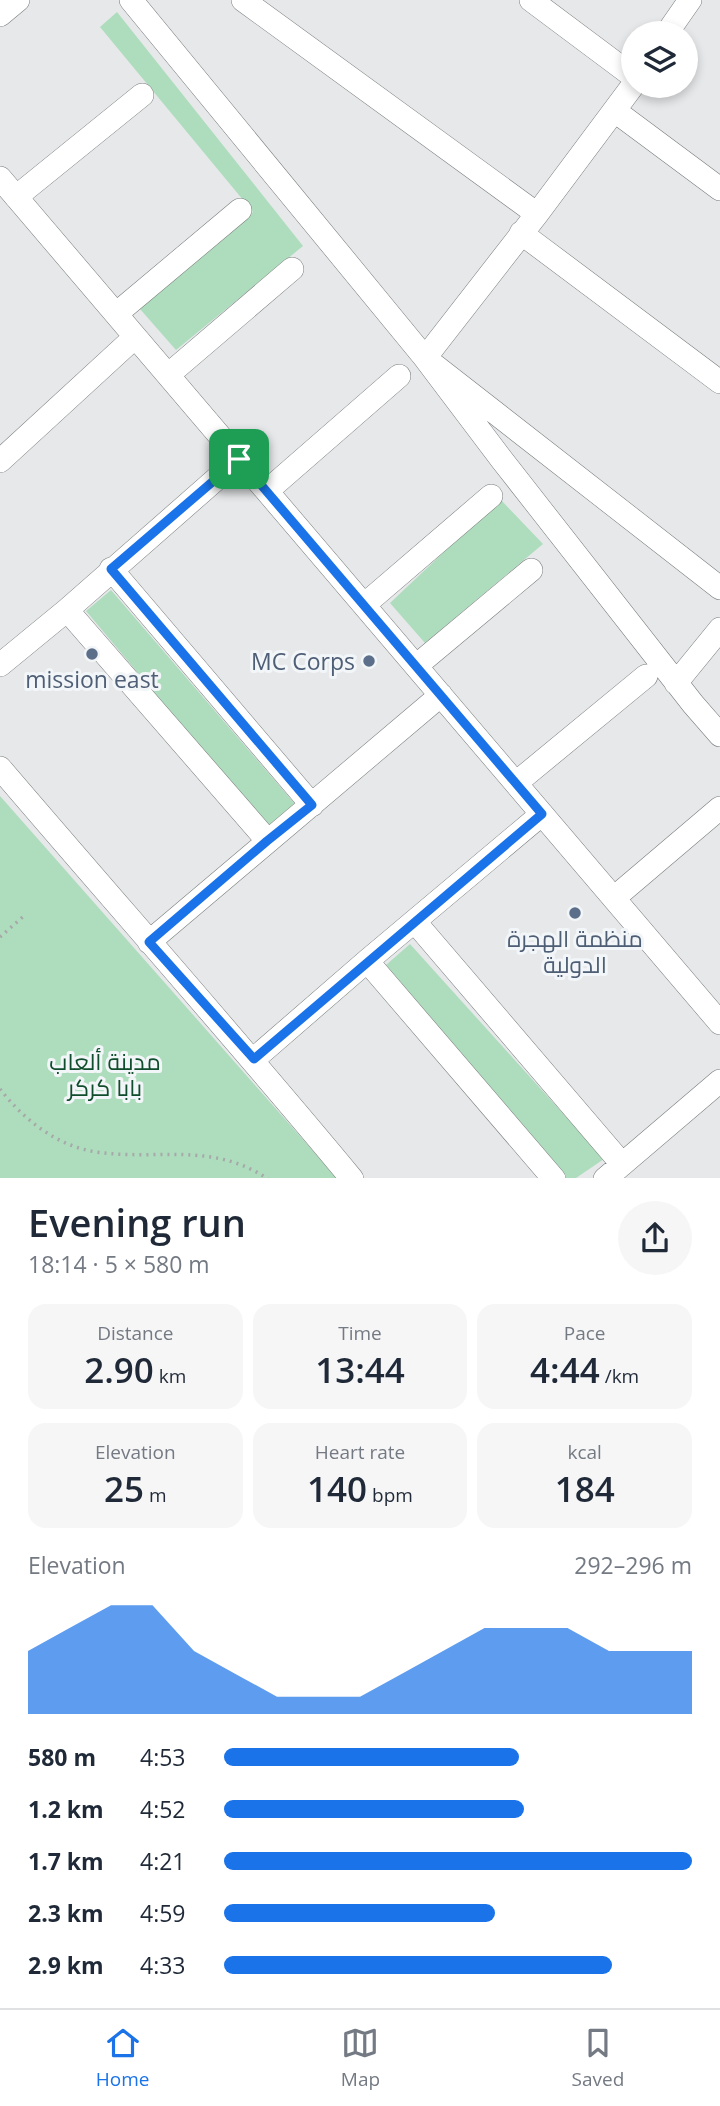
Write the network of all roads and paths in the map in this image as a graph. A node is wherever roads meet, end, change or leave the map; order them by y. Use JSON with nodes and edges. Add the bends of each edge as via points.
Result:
{"nodes":[{"id":1,"x":18,"y":0,"type":"edge"},
{"id":2,"x":131,"y":0,"type":"edge"},
{"id":3,"x":243,"y":0,"type":"edge"},
{"id":4,"x":531,"y":0,"type":"edge"},
{"id":5,"x":690,"y":0,"type":"edge"},
{"id":6,"x":0,"y":15,"type":"edge"},
{"id":7,"x":675,"y":21,"type":"edge"},
{"id":8,"x":621,"y":67,"type":"edge"},
{"id":9,"x":142,"y":95,"type":"dead end"},
{"id":10,"x":624,"y":98,"type":"edge"},
{"id":11,"x":615,"y":111,"type":"junction"},
{"id":12,"x":0,"y":178,"type":"edge"},
{"id":13,"x":720,"y":188,"type":"edge"},
{"id":14,"x":16,"y":197,"type":"junction"},
{"id":15,"x":240,"y":210,"type":"dead end"},
{"id":16,"x":537,"y":214,"type":"junction"},
{"id":17,"x":521,"y":233,"type":"junction"},
{"id":18,"x":292,"y":269,"type":"dead end"},
{"id":19,"x":116,"y":314,"type":"junction"},
{"id":20,"x":135,"y":337,"type":"junction"},
{"id":21,"x":425,"y":358,"type":"junction"},
{"id":22,"x":168,"y":375,"type":"junction"},
{"id":23,"x":399,"y":376,"type":"dead end"},
{"id":24,"x":720,"y":382,"type":"edge"},
{"id":25,"x":5,"y":447,"type":"edge"},
{"id":26,"x":239,"y":459,"type":"junction"},
{"id":27,"x":267,"y":491,"type":"junction"},
{"id":28,"x":491,"y":496,"type":"dead end"},
{"id":29,"x":111,"y":569,"type":"junction"},
{"id":30,"x":531,"y":569,"type":"dead end"},
{"id":31,"x":720,"y":588,"type":"edge"},
{"id":32,"x":364,"y":605,"type":"junction"},
{"id":33,"x":67,"y":610,"type":"junction"},
{"id":34,"x":720,"y":629,"type":"edge"},
{"id":35,"x":0,"y":665,"type":"edge"},
{"id":36,"x":416,"y":666,"type":"junction"},
{"id":37,"x":646,"y":676,"type":"dead end"},
{"id":38,"x":676,"y":682,"type":"junction"},
{"id":39,"x":440,"y":695,"type":"junction"},
{"id":40,"x":720,"y":735,"type":"edge"},
{"id":41,"x":0,"y":768,"type":"edge"},
{"id":42,"x":516,"y":783,"type":"junction"},
{"id":43,"x":312,"y":805,"type":"junction"},
{"id":44,"x":720,"y":808,"type":"edge"},
{"id":45,"x":542,"y":814,"type":"junction"},
{"id":46,"x":267,"y":841,"type":"junction"},
{"id":47,"x":614,"y":898,"type":"junction"},
{"id":48,"x":25,"y":915,"type":"dead end"},
{"id":49,"x":415,"y":922,"type":"junction"},
{"id":50,"x":0,"y":937,"type":"edge"},
{"id":51,"x":149,"y":942,"type":"junction"},
{"id":52,"x":367,"y":961,"type":"junction"},
{"id":53,"x":717,"y":1014,"type":"edge"},
{"id":54,"x":254,"y":1059,"type":"junction"},
{"id":55,"x":720,"y":1081,"type":"edge"},
{"id":56,"x":0,"y":1089,"type":"edge"},
{"id":57,"x":613,"y":1171,"type":"edge"},
{"id":58,"x":268,"y":1178,"type":"edge"},
{"id":59,"x":352,"y":1178,"type":"edge"},
{"id":60,"x":554,"y":1178,"type":"edge"}],
"edges":[{"from":1,"to":6,"type":"street"},
{"from":2,"to":21,"type":"street"},
{"from":3,"to":16,"type":"street"},
{"from":4,"to":8,"type":"street"},
{"from":5,"to":7,"type":"street"},
{"from":9,"to":14,"type":"street"},
{"from":10,"to":11,"type":"street"},
{"from":11,"to":13,"type":"street"},
{"from":11,"to":16,"type":"street"},
{"from":12,"to":14,"type":"street"},
{"from":14,"to":19,"type":"street"},
{"from":15,"to":19,"type":"street"},
{"from":16,"to":17,"type":"street"},
{"from":17,"to":21,"type":"street"},
{"from":17,"to":24,"type":"street"},
{"from":18,"to":22,"type":"street"},
{"from":19,"to":20,"type":"street"},
{"from":20,"to":22,"type":"street"},
{"from":20,"to":25,"type":"street"},
{"from":21,"to":31,"type":"street"},
{"from":21,"to":38,"type":"street"},
{"from":22,"to":26,"type":"street"},
{"from":23,"to":27,"type":"street"},
{"from":26,"to":27,"type":"street"},
{"from":26,"to":29,"type":"street"},
{"from":27,"to":32,"type":"street"},
{"from":28,"to":32,"type":"street"},
{"from":29,"to":33,"type":"street"},
{"from":29,"to":43,"type":"street"},
{"from":30,"to":36,"type":"street"},
{"from":32,"to":36,"type":"street"},
{"from":33,"to":35,"type":"street"},
{"from":33,"to":46,"type":"street"},
{"from":34,"to":38,"type":"street"},
{"from":36,"to":39,"type":"street"},
{"from":37,"to":42,"type":"street"},
{"from":38,"to":40,"type":"street"},
{"from":39,"to":42,"type":"street"},
{"from":39,"to":43,"type":"street"},
{"from":41,"to":51,"type":"street"},
{"from":42,"to":45,"type":"street"},
{"from":43,"to":46,"type":"street"},
{"from":44,"to":47,"type":"street"},
{"from":45,"to":47,"type":"street"},
{"from":45,"to":49,"type":"street"},
{"from":46,"to":51,"type":"street"},
{"from":47,"to":53,"type":"street"},
{"from":48,"to":50,"type":"path"},
{"from":49,"to":52,"type":"street"},
{"from":49,"to":57,"type":"street"},
{"from":51,"to":54,"type":"street"},
{"from":52,"to":54,"type":"street"},
{"from":52,"to":60,"type":"street"},
{"from":54,"to":59,"type":"street"},
{"from":55,"to":57,"type":"street"},
{"from":56,"to":58,"type":"path","via":[[42,1130],[75,1146],[115,1154],[192,1154],[231,1161]]}]}
